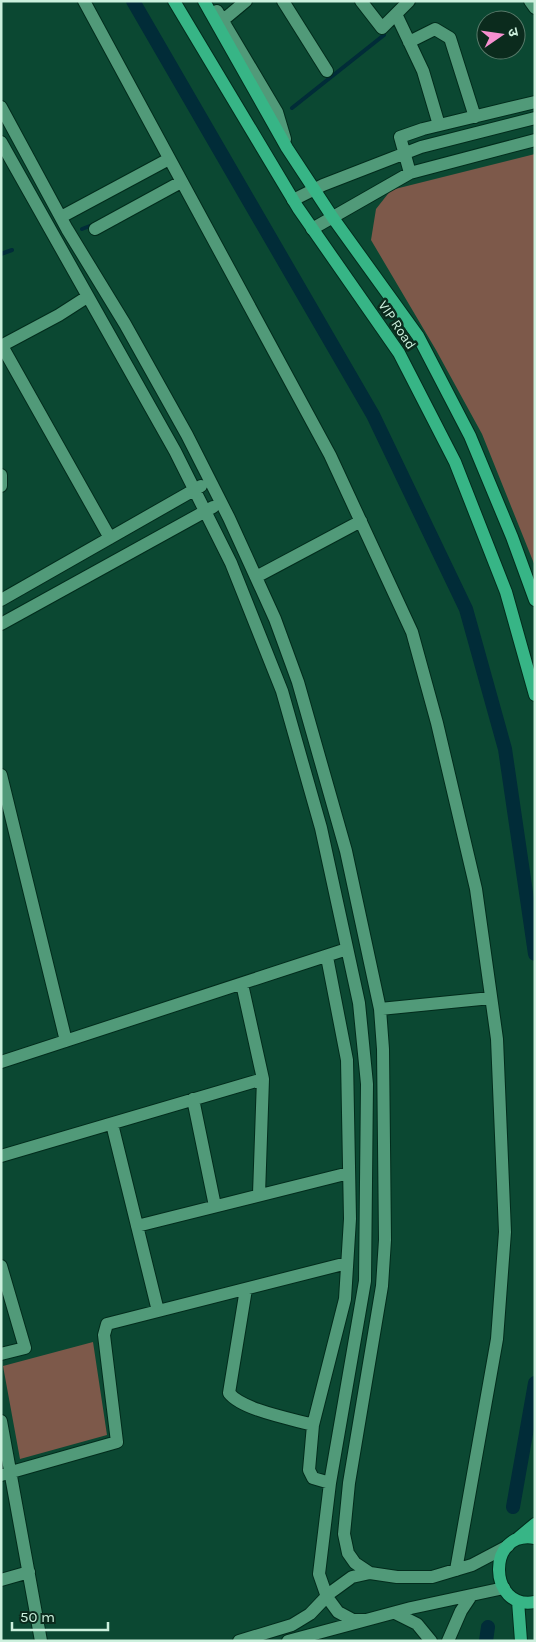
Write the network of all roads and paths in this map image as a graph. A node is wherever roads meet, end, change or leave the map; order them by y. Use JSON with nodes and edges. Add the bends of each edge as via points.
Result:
{"nodes":[{"id":1,"x":84,"y":1,"type":"edge"},
{"id":2,"x":174,"y":1,"type":"edge"},
{"id":3,"x":204,"y":1,"type":"edge"},
{"id":4,"x":211,"y":1,"type":"edge"},
{"id":5,"x":246,"y":1,"type":"edge"},
{"id":6,"x":283,"y":1,"type":"edge"},
{"id":7,"x":362,"y":1,"type":"edge"},
{"id":8,"x":409,"y":1,"type":"edge"},
{"id":9,"x":530,"y":1,"type":"edge"},
{"id":10,"x":535,"y":8,"type":"edge"},
{"id":11,"x":396,"y":14,"type":"junction"},
{"id":12,"x":222,"y":21,"type":"junction"},
{"id":13,"x":409,"y":42,"type":"junction"},
{"id":14,"x":327,"y":71,"type":"dead end"},
{"id":15,"x":535,"y":102,"type":"edge"},
{"id":16,"x":1,"y":107,"type":"edge"},
{"id":17,"x":475,"y":117,"type":"junction"},
{"id":18,"x":535,"y":118,"type":"edge"},
{"id":19,"x":440,"y":125,"type":"junction"},
{"id":20,"x":535,"y":140,"type":"edge"},
{"id":21,"x":1,"y":142,"type":"edge"},
{"id":22,"x":287,"y":148,"type":"junction"},
{"id":23,"x":403,"y":154,"type":"junction"},
{"id":24,"x":169,"y":159,"type":"junction"},
{"id":25,"x":410,"y":173,"type":"junction"},
{"id":26,"x":181,"y":182,"type":"junction"},
{"id":27,"x":314,"y":189,"type":"junction"},
{"id":28,"x":293,"y":200,"type":"junction"},
{"id":29,"x":61,"y":217,"type":"junction"},
{"id":30,"x":333,"y":218,"type":"junction"},
{"id":31,"x":95,"y":229,"type":"dead end"},
{"id":32,"x":312,"y":229,"type":"junction"},
{"id":33,"x":87,"y":297,"type":"junction"},
{"id":34,"x":2,"y":346,"type":"edge"},
{"id":35,"x":1,"y":476,"type":"edge"},
{"id":36,"x":210,"y":480,"type":"junction"},
{"id":37,"x":1,"y":486,"type":"edge"},
{"id":38,"x":194,"y":490,"type":"junction"},
{"id":39,"x":221,"y":503,"type":"junction"},
{"id":40,"x":205,"y":511,"type":"junction"},
{"id":41,"x":361,"y":521,"type":"junction"},
{"id":42,"x":110,"y":538,"type":"junction"},
{"id":43,"x":256,"y":578,"type":"junction"},
{"id":44,"x":1,"y":600,"type":"edge"},
{"id":45,"x":535,"y":600,"type":"edge"},
{"id":46,"x":1,"y":624,"type":"edge"},
{"id":47,"x":535,"y":695,"type":"edge"},
{"id":48,"x":1,"y":775,"type":"edge"},
{"id":49,"x":348,"y":949,"type":"junction"},
{"id":50,"x":328,"y":956,"type":"junction"},
{"id":51,"x":242,"y":984,"type":"junction"},
{"id":52,"x":491,"y":998,"type":"junction"},
{"id":53,"x":380,"y":1009,"type":"junction"},
{"id":54,"x":66,"y":1041,"type":"junction"},
{"id":55,"x":1,"y":1062,"type":"edge"},
{"id":56,"x":263,"y":1079,"type":"junction"},
{"id":57,"x":193,"y":1100,"type":"junction"},
{"id":58,"x":112,"y":1124,"type":"junction"},
{"id":59,"x":1,"y":1156,"type":"edge"},
{"id":60,"x":349,"y":1173,"type":"junction"},
{"id":61,"x":259,"y":1194,"type":"junction"},
{"id":62,"x":215,"y":1206,"type":"junction"},
{"id":63,"x":137,"y":1226,"type":"junction"},
{"id":64,"x":347,"y":1263,"type":"junction"},
{"id":65,"x":1,"y":1266,"type":"edge"},
{"id":66,"x":246,"y":1288,"type":"junction"},
{"id":67,"x":158,"y":1311,"type":"junction"},
{"id":68,"x":1,"y":1354,"type":"edge"},
{"id":69,"x":1,"y":1421,"type":"edge"},
{"id":70,"x":314,"y":1426,"type":"junction"},
{"id":71,"x":6,"y":1474,"type":"edge"},
{"id":72,"x":330,"y":1483,"type":"junction"},
{"id":73,"x":535,"y":1524,"type":"edge"},
{"id":74,"x":535,"y":1538,"type":"edge"},
{"id":75,"x":512,"y":1543,"type":"junction"},
{"id":76,"x":456,"y":1570,"type":"junction"},
{"id":77,"x":29,"y":1572,"type":"junction"},
{"id":78,"x":370,"y":1573,"type":"junction"},
{"id":79,"x":1,"y":1580,"type":"edge"},
{"id":80,"x":504,"y":1588,"type":"junction"},
{"id":81,"x":471,"y":1596,"type":"junction"},
{"id":82,"x":327,"y":1597,"type":"junction"},
{"id":83,"x":518,"y":1601,"type":"junction"},
{"id":84,"x":535,"y":1602,"type":"edge"},
{"id":85,"x":395,"y":1613,"type":"junction"},
{"id":86,"x":365,"y":1620,"type":"junction"},
{"id":87,"x":339,"y":1627,"type":"junction"},
{"id":88,"x":41,"y":1641,"type":"edge"},
{"id":89,"x":239,"y":1641,"type":"edge"},
{"id":90,"x":288,"y":1641,"type":"edge"},
{"id":91,"x":336,"y":1641,"type":"edge"},
{"id":92,"x":431,"y":1641,"type":"edge"},
{"id":93,"x":448,"y":1641,"type":"edge"},
{"id":94,"x":521,"y":1641,"type":"edge"}],
"edges":[{"from":1,"to":24,"type":"street"},
{"from":2,"to":28,"type":"main road","name":"VIP Road"},
{"from":3,"to":22,"type":"main road","name":"VIP Road"},
{"from":4,"to":12,"type":"street"},
{"from":5,"to":12,"type":"street"},
{"from":6,"to":14,"type":"street"},
{"from":7,"to":11,"type":"street","via":[[382,28]]},
{"from":8,"to":11,"type":"street"},
{"from":9,"to":10,"type":"street"},
{"from":11,"to":13,"type":"street"},
{"from":12,"to":22,"type":"street","via":[[277,112]]},
{"from":13,"to":17,"type":"street","via":[[435,29],[450,38]]},
{"from":13,"to":19,"type":"street","via":[[423,71]]},
{"from":15,"to":17,"type":"street"},
{"from":16,"to":29,"type":"street"},
{"from":17,"to":19,"type":"street"},
{"from":18,"to":23,"type":"street","via":[[421,146]]},
{"from":19,"to":23,"type":"street","via":[[400,137]]},
{"from":20,"to":25,"type":"street"},
{"from":21,"to":33,"type":"street"},
{"from":22,"to":27,"type":"main road","name":"VIP Road"},
{"from":23,"to":25,"type":"street"},
{"from":23,"to":27,"type":"street"},
{"from":24,"to":26,"type":"street"},
{"from":24,"to":29,"type":"street"},
{"from":25,"to":30,"type":"street"},
{"from":26,"to":31,"type":"street"},
{"from":26,"to":41,"type":"street","via":[[330,455]]},
{"from":27,"to":28,"type":"street"},
{"from":27,"to":30,"type":"main road","name":"VIP Road"},
{"from":28,"to":32,"type":"main road","name":"VIP Road"},
{"from":29,"to":36,"type":"street","via":[[125,324]]},
{"from":30,"to":32,"type":"street"},
{"from":30,"to":45,"type":"main road","name":"VIP Road","via":[[418,336],[470,436]]},
{"from":32,"to":47,"type":"main road","name":"VIP Road","via":[[399,353],[455,462],[506,592]]},
{"from":33,"to":34,"type":"street"},
{"from":33,"to":38,"type":"street"},
{"from":34,"to":42,"type":"street"},
{"from":35,"to":37,"type":"street"},
{"from":36,"to":38,"type":"street"},
{"from":36,"to":39,"type":"street"},
{"from":38,"to":40,"type":"street"},
{"from":38,"to":42,"type":"street"},
{"from":39,"to":40,"type":"street"},
{"from":39,"to":43,"type":"street"},
{"from":40,"to":46,"type":"street"},
{"from":40,"to":49,"type":"street","via":[[231,563],[282,691],[321,828]]},
{"from":41,"to":43,"type":"street"},
{"from":41,"to":52,"type":"street","via":[[412,632],[437,723],[476,889]]},
{"from":42,"to":44,"type":"street"},
{"from":43,"to":53,"type":"street","via":[[275,619],[301,692],[346,851]]},
{"from":48,"to":54,"type":"street"},
{"from":49,"to":50,"type":"street"},
{"from":49,"to":72,"type":"street","via":[[360,1003],[368,1084],[365,1281]]},
{"from":50,"to":51,"type":"street"},
{"from":50,"to":60,"type":"street","via":[[347,1060]]},
{"from":51,"to":54,"type":"street"},
{"from":51,"to":56,"type":"street"},
{"from":52,"to":53,"type":"street"},
{"from":52,"to":76,"type":"street","via":[[497,1039],[505,1232],[497,1339]]},
{"from":53,"to":78,"type":"street","via":[[384,1078],[385,1240],[382,1286],[349,1483],[344,1534],[348,1553]]},
{"from":54,"to":55,"type":"street"},
{"from":56,"to":57,"type":"street"},
{"from":56,"to":61,"type":"street"},
{"from":57,"to":58,"type":"street"},
{"from":57,"to":62,"type":"street"},
{"from":58,"to":59,"type":"street"},
{"from":58,"to":63,"type":"street"},
{"from":60,"to":61,"type":"street"},
{"from":60,"to":64,"type":"street"},
{"from":61,"to":62,"type":"street"},
{"from":62,"to":63,"type":"street"},
{"from":63,"to":67,"type":"street"},
{"from":64,"to":66,"type":"street"},
{"from":64,"to":70,"type":"street","via":[[345,1299]]},
{"from":65,"to":68,"type":"street","via":[[25,1348]]},
{"from":66,"to":67,"type":"street"},
{"from":66,"to":70,"type":"street","via":[[229,1393],[251,1406]]},
{"from":67,"to":71,"type":"street","via":[[107,1324],[104,1334],[116,1442]]},
{"from":69,"to":71,"type":"street"},
{"from":70,"to":72,"type":"street","via":[[309,1470],[313,1478]]},
{"from":71,"to":77,"type":"street"},
{"from":72,"to":82,"type":"street","via":[[320,1574]]},
{"from":73,"to":75,"type":"main road"},
{"from":74,"to":75,"type":"main road"},
{"from":75,"to":76,"type":"street"},
{"from":75,"to":80,"type":"main road","via":[[500,1558],[498,1570]]},
{"from":76,"to":78,"type":"street","via":[[432,1577]]},
{"from":77,"to":79,"type":"street"},
{"from":77,"to":88,"type":"street"},
{"from":78,"to":82,"type":"street","via":[[352,1577]]},
{"from":80,"to":81,"type":"street"},
{"from":80,"to":83,"type":"main road"},
{"from":81,"to":85,"type":"street"},
{"from":81,"to":93,"type":"street"},
{"from":82,"to":86,"type":"street","via":[[338,1612],[353,1620]]},
{"from":82,"to":89,"type":"street","via":[[310,1614],[292,1625]]},
{"from":83,"to":84,"type":"main road"},
{"from":83,"to":94,"type":"main road"},
{"from":85,"to":86,"type":"street"},
{"from":85,"to":92,"type":"street","via":[[417,1624]]},
{"from":86,"to":87,"type":"street"},
{"from":87,"to":90,"type":"street"},
{"from":87,"to":91,"type":"street"}]}
